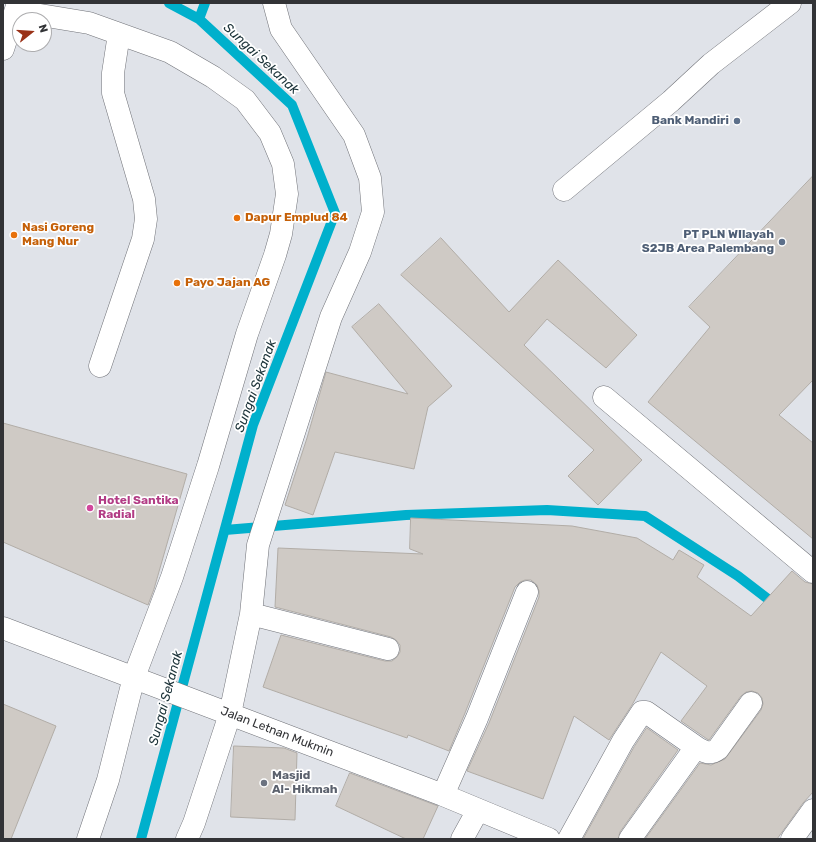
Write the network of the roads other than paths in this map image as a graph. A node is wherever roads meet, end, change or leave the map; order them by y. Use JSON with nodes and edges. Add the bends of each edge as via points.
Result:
{"nodes":[{"id":1,"x":274,"y":3,"type":"edge"},
{"id":2,"x":790,"y":3,"type":"edge"},
{"id":3,"x":17,"y":7,"type":"edge"},
{"id":4,"x":119,"y":34,"type":"junction"},
{"id":5,"x":3,"y":49,"type":"edge"},
{"id":6,"x":564,"y":190,"type":"dead end"},
{"id":7,"x":100,"y":366,"type":"dead end"},
{"id":8,"x":604,"y":397,"type":"dead end"},
{"id":9,"x":813,"y":572,"type":"edge"},
{"id":10,"x":527,"y":592,"type":"dead end"},
{"id":11,"x":251,"y":614,"type":"junction"},
{"id":12,"x":3,"y":628,"type":"edge"},
{"id":13,"x":388,"y":649,"type":"dead end"},
{"id":14,"x":142,"y":681,"type":"junction"},
{"id":15,"x":751,"y":703,"type":"dead end"},
{"id":16,"x":222,"y":711,"type":"junction"},
{"id":17,"x":696,"y":747,"type":"junction"},
{"id":18,"x":443,"y":795,"type":"junction"},
{"id":19,"x":478,"y":810,"type":"junction"},
{"id":20,"x":813,"y":810,"type":"edge"},
{"id":21,"x":88,"y":839,"type":"edge"},
{"id":22,"x":187,"y":839,"type":"edge"},
{"id":23,"x":462,"y":839,"type":"edge"},
{"id":24,"x":549,"y":839,"type":"edge"},
{"id":25,"x":569,"y":839,"type":"edge"},
{"id":26,"x":630,"y":839,"type":"edge"},
{"id":27,"x":792,"y":839,"type":"edge"}],
"edges":[{"from":1,"to":11,"type":"street","via":[[281,29],[354,135],[370,178],[373,212],[360,252],[331,317],[258,545]]},
{"from":2,"to":6,"type":"street","via":[[711,64],[671,101]]},
{"from":3,"to":4,"type":"street","via":[[88,23]]},
{"from":3,"to":5,"type":"street"},
{"from":4,"to":7,"type":"street","via":[[113,73],[113,93],[144,199],[146,219],[143,239]]},
{"from":4,"to":14,"type":"street","via":[[170,52],[246,100],[270,133],[283,164],[287,194],[275,255],[246,334]]},
{"from":8,"to":9,"type":"street"},
{"from":10,"to":18,"type":"street"},
{"from":11,"to":13,"type":"street"},
{"from":11,"to":16,"type":"street"},
{"from":12,"to":14,"type":"street","name":"Jalan Letnan Mukmin"},
{"from":14,"to":16,"type":"street","name":"Jalan Letnan Mukmin"},
{"from":14,"to":21,"type":"street"},
{"from":15,"to":17,"type":"street","via":[[713,753]]},
{"from":16,"to":18,"type":"street","name":"Jalan Letnan Mukmin"},
{"from":16,"to":22,"type":"street","via":[[194,823]]},
{"from":17,"to":25,"type":"street","via":[[646,712],[642,712],[623,741]]},
{"from":17,"to":26,"type":"street"},
{"from":18,"to":19,"type":"street","name":"Jalan Letnan Mukmin"},
{"from":19,"to":23,"type":"street"},
{"from":19,"to":24,"type":"street","name":"Jalan Letnan Mukmin"},
{"from":20,"to":27,"type":"street"}]}
